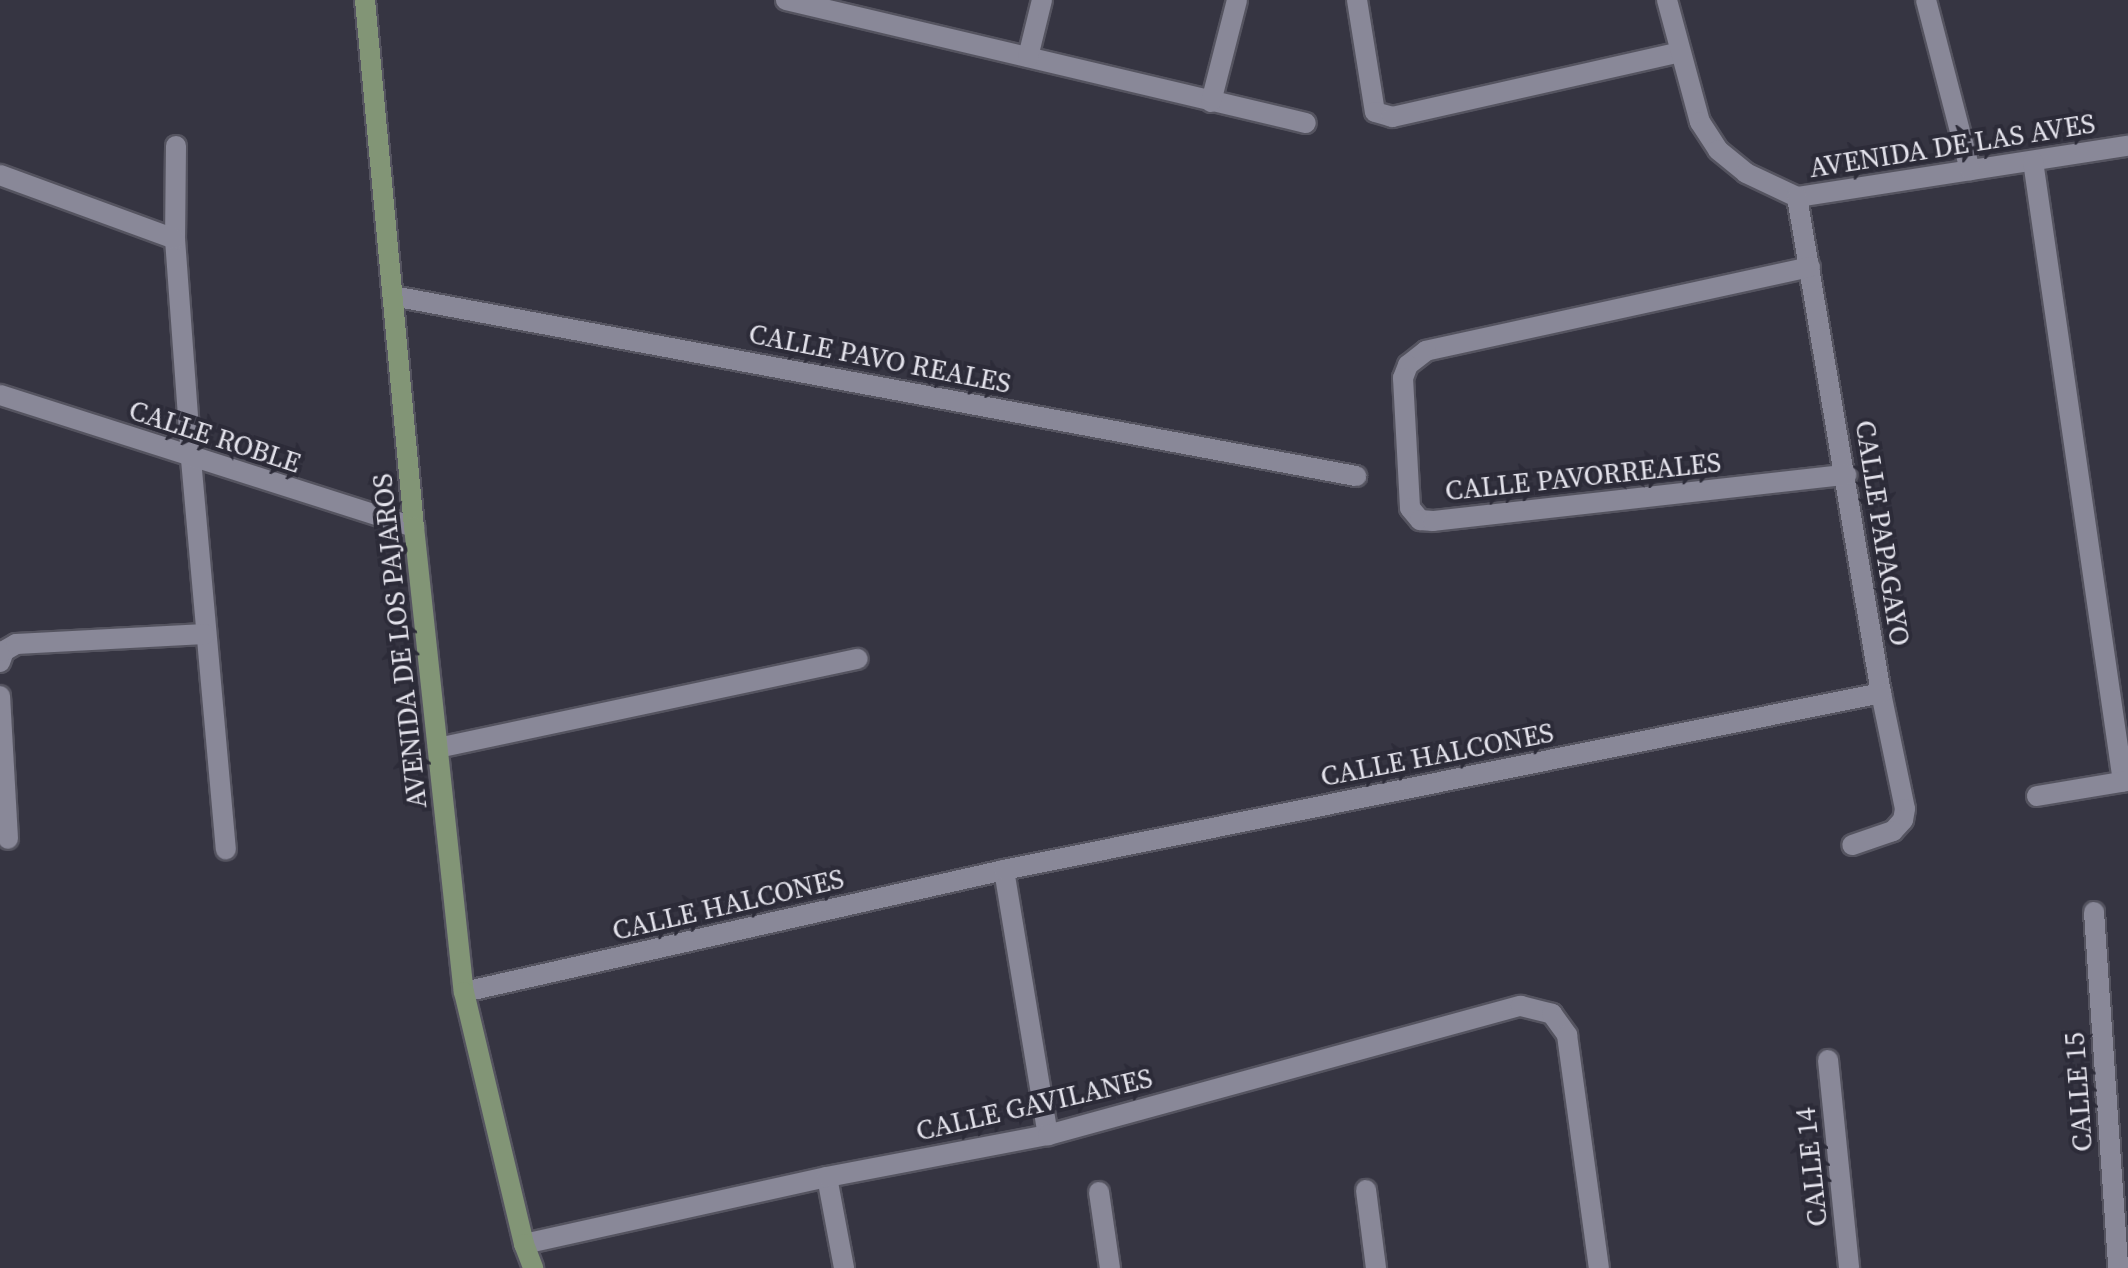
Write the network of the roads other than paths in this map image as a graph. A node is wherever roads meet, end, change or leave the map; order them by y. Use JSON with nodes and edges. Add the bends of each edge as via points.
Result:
{"nodes":[{"id":1,"x":365,"y":0,"type":"edge"},
{"id":2,"x":786,"y":0,"type":"edge"},
{"id":3,"x":1042,"y":0,"type":"edge"},
{"id":4,"x":1237,"y":0,"type":"edge"},
{"id":5,"x":1357,"y":0,"type":"edge"},
{"id":6,"x":1667,"y":0,"type":"edge"},
{"id":7,"x":1926,"y":0,"type":"edge"},
{"id":8,"x":836,"y":6,"type":"edge"},
{"id":9,"x":1680,"y":52,"type":"junction"},
{"id":10,"x":1028,"y":57,"type":"junction"},
{"id":11,"x":1211,"y":102,"type":"junction"},
{"id":12,"x":1306,"y":123,"type":"dead end"},
{"id":13,"x":176,"y":146,"type":"dead end"},
{"id":14,"x":2128,"y":146,"type":"edge"},
{"id":15,"x":2033,"y":161,"type":"junction"},
{"id":16,"x":1970,"y":170,"type":"junction"},
{"id":17,"x":0,"y":175,"type":"edge"},
{"id":18,"x":1797,"y":197,"type":"junction"},
{"id":19,"x":175,"y":239,"type":"junction"},
{"id":20,"x":1810,"y":267,"type":"junction"},
{"id":21,"x":393,"y":296,"type":"junction"},
{"id":22,"x":0,"y":395,"type":"edge"},
{"id":23,"x":191,"y":459,"type":"junction"},
{"id":24,"x":1846,"y":475,"type":"junction"},
{"id":25,"x":1356,"y":476,"type":"dead end"},
{"id":26,"x":414,"y":527,"type":"junction"},
{"id":27,"x":205,"y":634,"type":"junction"},
{"id":28,"x":858,"y":659,"type":"dead end"},
{"id":29,"x":0,"y":662,"type":"edge"},
{"id":30,"x":1881,"y":693,"type":"junction"},
{"id":31,"x":0,"y":696,"type":"edge"},
{"id":32,"x":438,"y":748,"type":"junction"},
{"id":33,"x":3,"y":759,"type":"edge"},
{"id":34,"x":2126,"y":782,"type":"edge"},
{"id":35,"x":2037,"y":796,"type":"dead end"},
{"id":36,"x":8,"y":839,"type":"dead end"},
{"id":37,"x":1852,"y":845,"type":"dead end"},
{"id":38,"x":226,"y":849,"type":"dead end"},
{"id":39,"x":1004,"y":870,"type":"junction"},
{"id":40,"x":2094,"y":912,"type":"dead end"},
{"id":41,"x":464,"y":992,"type":"junction"},
{"id":42,"x":1828,"y":1060,"type":"dead end"},
{"id":43,"x":1048,"y":1135,"type":"junction"},
{"id":44,"x":827,"y":1177,"type":"junction"},
{"id":45,"x":1366,"y":1190,"type":"dead end"},
{"id":46,"x":1099,"y":1192,"type":"dead end"},
{"id":47,"x":524,"y":1244,"type":"junction"},
{"id":48,"x":533,"y":1268,"type":"edge"},
{"id":49,"x":844,"y":1268,"type":"edge"},
{"id":50,"x":1110,"y":1268,"type":"edge"},
{"id":51,"x":1376,"y":1268,"type":"edge"},
{"id":52,"x":1599,"y":1268,"type":"edge"},
{"id":53,"x":1849,"y":1268,"type":"edge"},
{"id":54,"x":2118,"y":1268,"type":"edge"}],
"edges":[{"from":1,"to":21,"type":"main road","name":"AVENIDA DE LOS PAJAROS"},
{"from":2,"to":8,"type":"street"},
{"from":3,"to":10,"type":"street"},
{"from":4,"to":11,"type":"street"},
{"from":5,"to":9,"type":"street","via":[[1375,112],[1392,117]]},
{"from":6,"to":9,"type":"street","name":"AVENIDA DE LAS AVES"},
{"from":7,"to":16,"type":"street"},
{"from":8,"to":10,"type":"street"},
{"from":9,"to":18,"type":"street","name":"AVENIDA DE LAS AVES","via":[[1700,122],[1718,150],[1746,173]]},
{"from":10,"to":11,"type":"street"},
{"from":11,"to":12,"type":"street"},
{"from":13,"to":19,"type":"street"},
{"from":14,"to":15,"type":"street","name":"AVENIDA DE LAS AVES"},
{"from":15,"to":16,"type":"street","name":"AVENIDA DE LAS AVES"},
{"from":15,"to":34,"type":"street"},
{"from":16,"to":18,"type":"street","name":"AVENIDA DE LAS AVES"},
{"from":17,"to":19,"type":"street"},
{"from":18,"to":20,"type":"street","name":"CALLE PAPAGAYO"},
{"from":19,"to":23,"type":"street"},
{"from":20,"to":24,"type":"street","name":"CALLE PAPAGAYO"},
{"from":20,"to":24,"type":"street","name":"CALLE PAVORREALES","via":[[1426,351],[1408,365],[1403,378],[1410,508],[1420,520],[1433,521]]},
{"from":21,"to":25,"type":"street","name":"CALLE PAVO REALES"},
{"from":21,"to":26,"type":"main road","name":"AVENIDA DE LOS PAJAROS"},
{"from":22,"to":23,"type":"street","name":"CALLE ROBLE"},
{"from":23,"to":26,"type":"street","name":"CALLE ROBLE"},
{"from":23,"to":27,"type":"street"},
{"from":24,"to":30,"type":"street","name":"CALLE PAPAGAYO"},
{"from":26,"to":32,"type":"main road","name":"AVENIDA DE LOS PAJAROS"},
{"from":27,"to":29,"type":"street","via":[[16,644],[4,651]]},
{"from":27,"to":38,"type":"street"},
{"from":28,"to":32,"type":"street"},
{"from":30,"to":37,"type":"street","name":"CALLE PAPAGAYO","via":[[1903,820],[1893,831]]},
{"from":30,"to":39,"type":"street","name":"CALLE HALCONES"},
{"from":31,"to":33,"type":"street"},
{"from":32,"to":41,"type":"main road","name":"AVENIDA DE LOS PAJAROS"},
{"from":33,"to":36,"type":"street"},
{"from":34,"to":35,"type":"street"},
{"from":39,"to":41,"type":"street","name":"CALLE HALCONES"},
{"from":39,"to":43,"type":"street"},
{"from":40,"to":54,"type":"street","name":"CALLE 15"},
{"from":41,"to":47,"type":"main road","name":"AVENIDA DE LOS PAJAROS"},
{"from":42,"to":53,"type":"street","name":"CALLE 14"},
{"from":43,"to":44,"type":"street","name":"CALLE GAVILANES"},
{"from":43,"to":52,"type":"street","name":"CALLE GAVILANES","via":[[1521,1006],[1552,1014],[1567,1035]]},
{"from":44,"to":47,"type":"street","name":"CALLE GAVILANES"},
{"from":44,"to":49,"type":"street"},
{"from":45,"to":51,"type":"street"},
{"from":46,"to":50,"type":"street"},
{"from":47,"to":48,"type":"main road","name":"AVENIDA DE LOS PAJAROS"}]}
